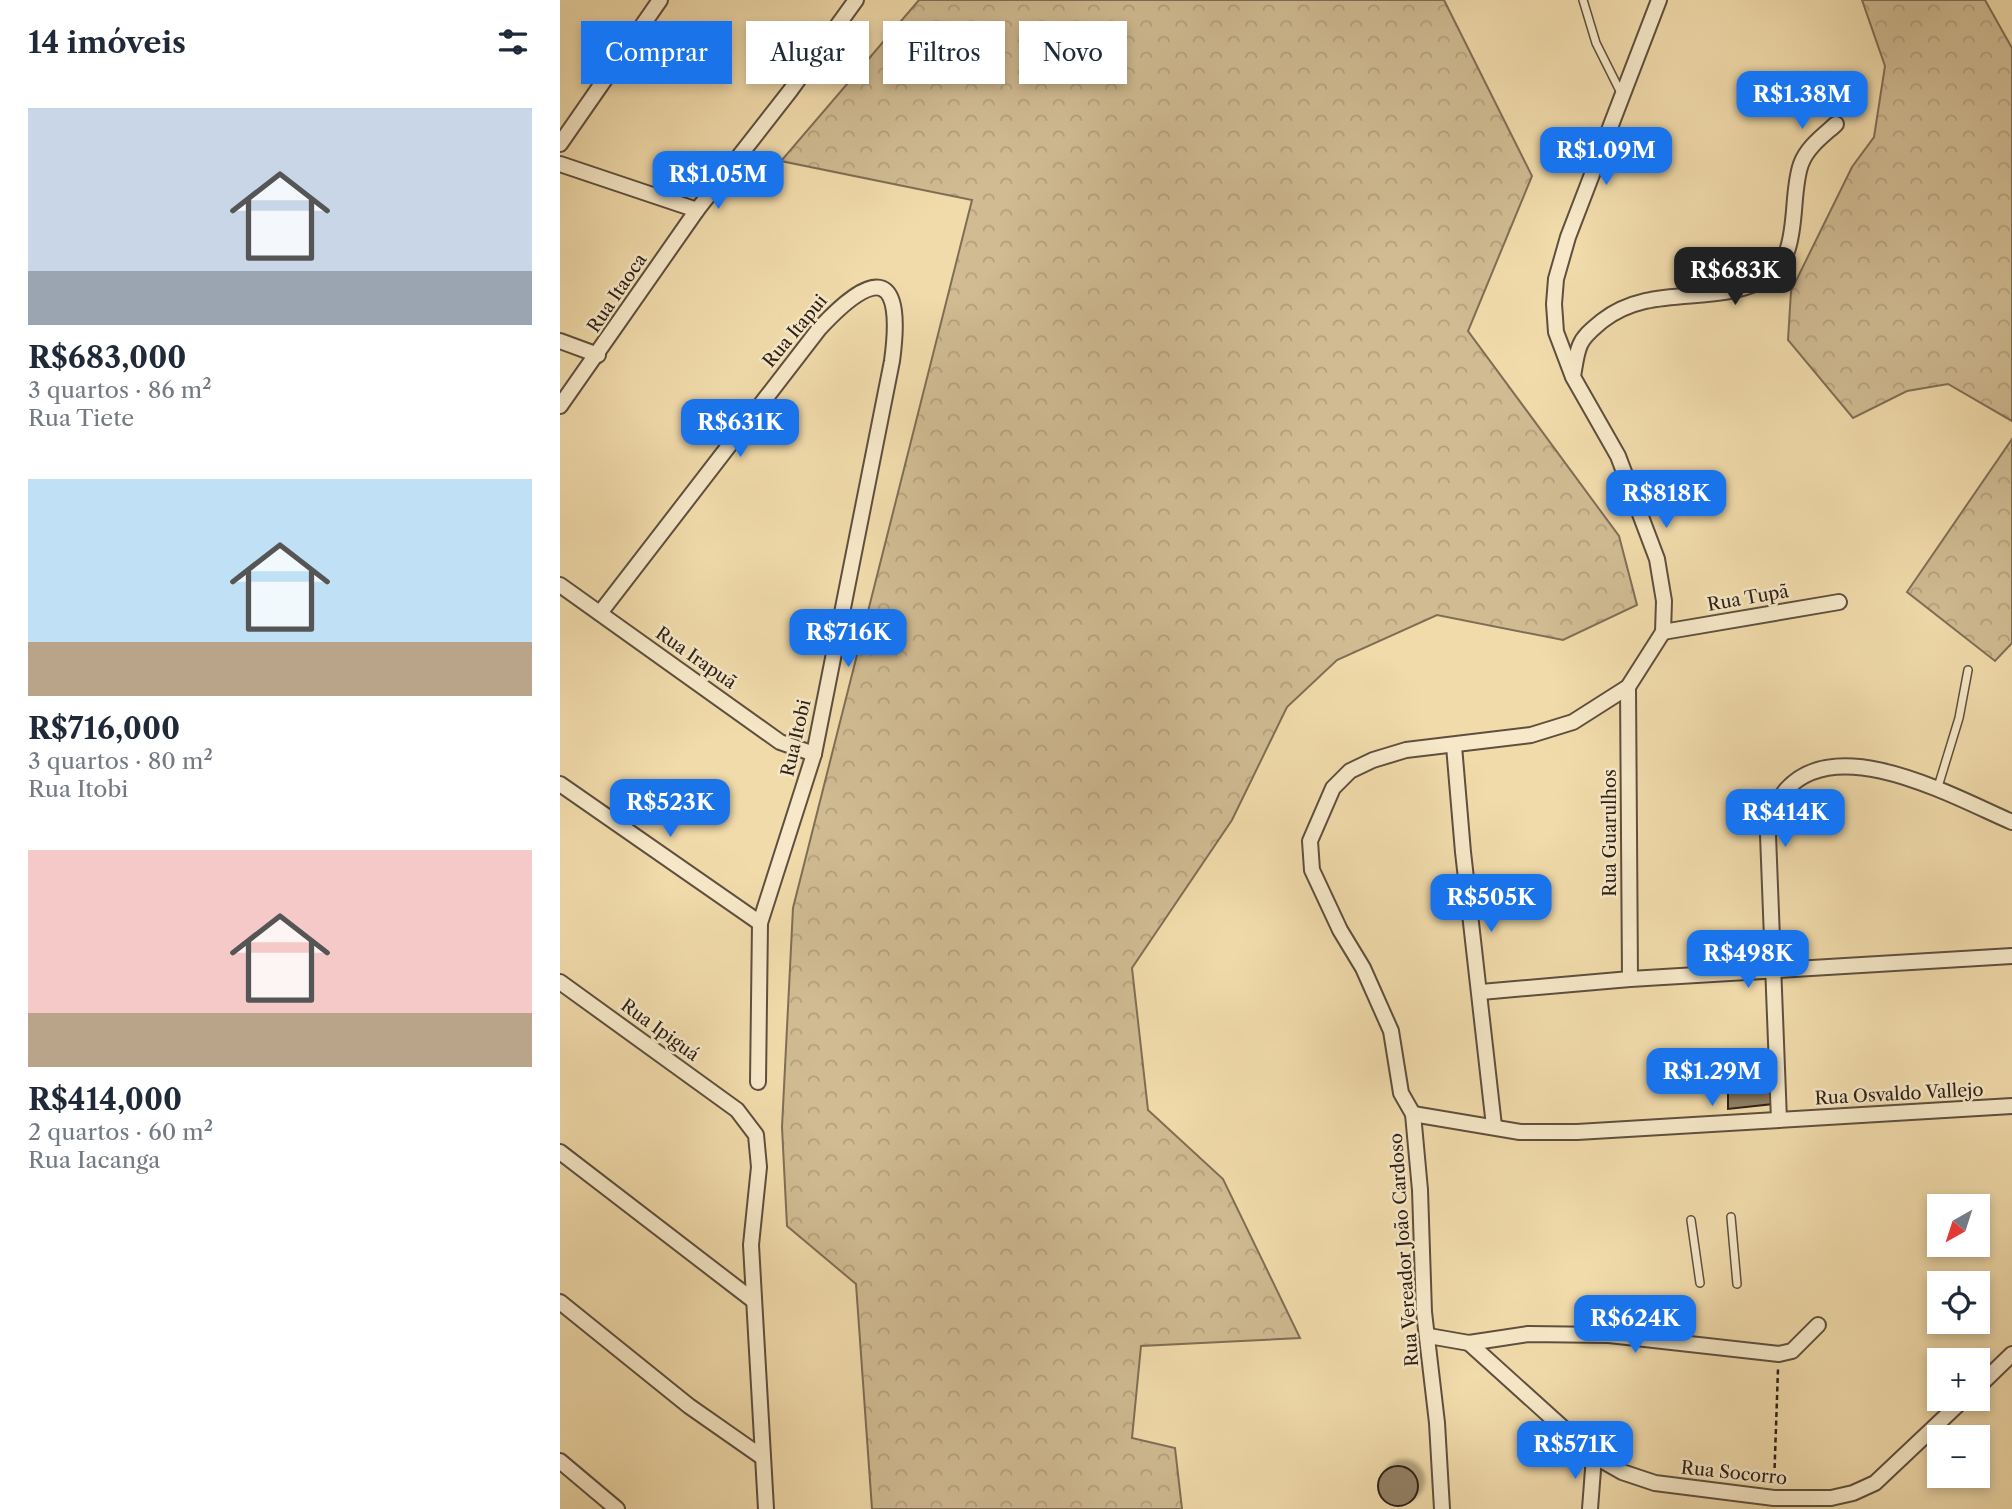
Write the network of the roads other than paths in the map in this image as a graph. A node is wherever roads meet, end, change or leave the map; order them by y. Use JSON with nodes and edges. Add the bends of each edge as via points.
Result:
{"nodes":[{"id":1,"x":660,"y":0,"type":"edge"},
{"id":2,"x":856,"y":0,"type":"edge"},
{"id":3,"x":1583,"y":0,"type":"edge"},
{"id":4,"x":1659,"y":0,"type":"edge"},
{"id":5,"x":1623,"y":95,"type":"junction"},
{"id":6,"x":1836,"y":124,"type":"dead end"},
{"id":7,"x":560,"y":144,"type":"edge"},
{"id":8,"x":560,"y":164,"type":"edge"},
{"id":9,"x":697,"y":210,"type":"junction"},
{"id":10,"x":876,"y":288,"type":"joint"},
{"id":11,"x":560,"y":341,"type":"edge"},
{"id":12,"x":598,"y":355,"type":"junction"},
{"id":13,"x":1573,"y":377,"type":"junction"},
{"id":14,"x":560,"y":406,"type":"edge"},
{"id":15,"x":560,"y":585,"type":"edge"},
{"id":16,"x":1839,"y":602,"type":"dead end"},
{"id":17,"x":600,"y":613,"type":"junction"},
{"id":18,"x":1663,"y":632,"type":"junction"},
{"id":19,"x":1968,"y":670,"type":"dead end"},
{"id":20,"x":1628,"y":687,"type":"junction"},
{"id":21,"x":1454,"y":746,"type":"junction"},
{"id":22,"x":814,"y":754,"type":"junction"},
{"id":23,"x":560,"y":784,"type":"edge"},
{"id":24,"x":1937,"y":790,"type":"junction"},
{"id":25,"x":2012,"y":822,"type":"edge"},
{"id":26,"x":760,"y":923,"type":"junction"},
{"id":27,"x":2012,"y":956,"type":"edge"},
{"id":28,"x":1775,"y":971,"type":"junction"},
{"id":29,"x":1630,"y":979,"type":"junction"},
{"id":30,"x":560,"y":982,"type":"edge"},
{"id":31,"x":1481,"y":992,"type":"junction"},
{"id":32,"x":758,"y":1082,"type":"dead end"},
{"id":33,"x":2012,"y":1106,"type":"edge"},
{"id":34,"x":1413,"y":1114,"type":"junction"},
{"id":35,"x":1779,"y":1120,"type":"junction"},
{"id":36,"x":1494,"y":1126,"type":"junction"},
{"id":37,"x":560,"y":1152,"type":"edge"},
{"id":38,"x":1731,"y":1217,"type":"dead end"},
{"id":39,"x":1691,"y":1220,"type":"dead end"},
{"id":40,"x":1700,"y":1283,"type":"dead end"},
{"id":41,"x":1737,"y":1284,"type":"dead end"},
{"id":42,"x":754,"y":1301,"type":"junction"},
{"id":43,"x":560,"y":1302,"type":"edge"},
{"id":44,"x":1818,"y":1325,"type":"dead end"},
{"id":45,"x":1429,"y":1336,"type":"junction"},
{"id":46,"x":1469,"y":1343,"type":"junction"},
{"id":47,"x":2012,"y":1353,"type":"edge"},
{"id":48,"x":1990,"y":1375,"type":"edge"},
{"id":49,"x":1951,"y":1411,"type":"edge"},
{"id":50,"x":1594,"y":1455,"type":"junction"},
{"id":51,"x":762,"y":1457,"type":"junction"},
{"id":52,"x":560,"y":1461,"type":"edge"},
{"id":53,"x":617,"y":1509,"type":"edge"},
{"id":54,"x":766,"y":1509,"type":"edge"},
{"id":55,"x":1441,"y":1509,"type":"edge"},
{"id":56,"x":1590,"y":1509,"type":"edge"}],
"edges":[{"from":1,"to":7,"type":"street"},
{"from":2,"to":9,"type":"street","name":"Rua Itaoca"},
{"from":3,"to":5,"type":"lane","via":[[1596,43]]},
{"from":4,"to":5,"type":"street"},
{"from":5,"to":13,"type":"street","via":[[1556,279],[1556,332]]},
{"from":6,"to":13,"type":"street","via":[[1801,164],[1793,226],[1775,270],[1762,281],[1733,290],[1663,296],[1627,306],[1592,329],[1581,344]]},
{"from":8,"to":9,"type":"street"},
{"from":9,"to":12,"type":"street","name":"Rua Itaoca"},
{"from":10,"to":17,"type":"street","name":"Rua Itapui","via":[[852,296],[819,329]]},
{"from":10,"to":22,"type":"street","name":"Rua Itobi","via":[[894,302],[897,326]]},
{"from":11,"to":12,"type":"street"},
{"from":12,"to":14,"type":"street","name":"Rua Itaoca"},
{"from":13,"to":18,"type":"street","via":[[1618,456],[1637,502],[1657,559],[1664,601]]},
{"from":15,"to":17,"type":"street","name":"Rua Irapuã"},
{"from":16,"to":18,"type":"street","name":"Rua Tupã"},
{"from":17,"to":22,"type":"street","name":"Rua Irapuã","via":[[780,741]]},
{"from":18,"to":20,"type":"street"},
{"from":19,"to":24,"type":"lane"},
{"from":20,"to":21,"type":"street","name":"Rua Vereador João Cardoso","via":[[1573,722]]},
{"from":20,"to":29,"type":"street","name":"Rua Guarulhos"},
{"from":21,"to":31,"type":"street"},
{"from":21,"to":34,"type":"street","name":"Rua Vereador João Cardoso","via":[[1406,750],[1350,771],[1334,788],[1310,841],[1312,870],[1391,1031],[1401,1093]]},
{"from":22,"to":26,"type":"street","name":"Rua Itobi"},
{"from":23,"to":26,"type":"street"},
{"from":24,"to":25,"type":"street"},
{"from":24,"to":28,"type":"street","via":[[1890,772],[1850,767],[1822,769],[1785,791],[1768,835]]},
{"from":26,"to":32,"type":"street","name":"Rua Itobi"},
{"from":27,"to":28,"type":"street"},
{"from":28,"to":29,"type":"street"},
{"from":28,"to":35,"type":"street"},
{"from":29,"to":31,"type":"street"},
{"from":30,"to":42,"type":"street","name":"Rua Ipiguá","via":[[737,1110],[756,1135],[759,1167],[751,1245]]},
{"from":31,"to":36,"type":"street"},
{"from":33,"to":35,"type":"street","name":"Rua Osvaldo Vallejo"},
{"from":34,"to":36,"type":"street","name":"Rua Osvaldo Vallejo"},
{"from":34,"to":45,"type":"street","name":"Rua Vereador João Cardoso"},
{"from":35,"to":36,"type":"street","name":"Rua Osvaldo Vallejo","via":[[1627,1131],[1520,1132]]},
{"from":37,"to":42,"type":"street"},
{"from":38,"to":41,"type":"lane"},
{"from":39,"to":40,"type":"lane"},
{"from":42,"to":51,"type":"street"},
{"from":43,"to":51,"type":"street","via":[[689,1406]]},
{"from":44,"to":46,"type":"street","via":[[1792,1351],[1779,1353],[1609,1335],[1528,1334]]},
{"from":45,"to":46,"type":"street"},
{"from":45,"to":55,"type":"street","name":"Rua Vereador João Cardoso"},
{"from":46,"to":50,"type":"street","name":"Rua Socorro"},
{"from":47,"to":48,"type":"street"},
{"from":49,"to":50,"type":"street","name":"Rua Socorro","via":[[1875,1482],[1831,1499],[1774,1498],[1655,1483],[1622,1472]]},
{"from":50,"to":56,"type":"street"},
{"from":51,"to":54,"type":"street"},
{"from":52,"to":53,"type":"street"}]}
